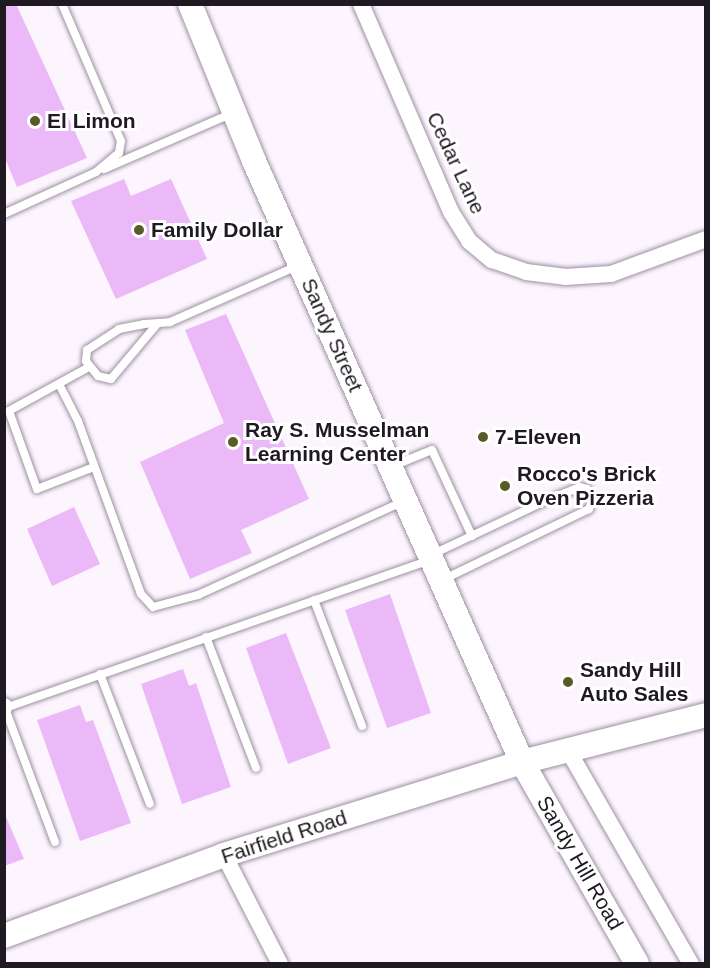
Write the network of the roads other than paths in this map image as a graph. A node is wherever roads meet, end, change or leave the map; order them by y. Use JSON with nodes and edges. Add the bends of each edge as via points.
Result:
{"nodes":[{"id":1,"x":62,"y":4,"type":"edge"},
{"id":2,"x":190,"y":4,"type":"edge"},
{"id":3,"x":361,"y":4,"type":"edge"},
{"id":4,"x":233,"y":113,"type":"junction"},
{"id":5,"x":96,"y":172,"type":"junction"},
{"id":6,"x":4,"y":214,"type":"edge"},
{"id":7,"x":705,"y":239,"type":"edge"},
{"id":8,"x":300,"y":264,"type":"junction"},
{"id":9,"x":158,"y":323,"type":"junction"},
{"id":10,"x":89,"y":367,"type":"junction"},
{"id":11,"x":58,"y":384,"type":"junction"},
{"id":12,"x":94,"y":467,"type":"junction"},
{"id":13,"x":390,"y":467,"type":"junction"},
{"id":14,"x":405,"y":500,"type":"junction"},
{"id":15,"x":471,"y":536,"type":"junction"},
{"id":16,"x":434,"y":565,"type":"junction"},
{"id":17,"x":314,"y":600,"type":"junction"},
{"id":18,"x":206,"y":638,"type":"junction"},
{"id":19,"x":100,"y":674,"type":"junction"},
{"id":20,"x":5,"y":707,"type":"edge"},
{"id":21,"x":705,"y":715,"type":"edge"},
{"id":22,"x":362,"y":726,"type":"dead end"},
{"id":23,"x":569,"y":752,"type":"junction"},
{"id":24,"x":522,"y":762,"type":"junction"},
{"id":25,"x":256,"y":768,"type":"dead end"},
{"id":26,"x":150,"y":804,"type":"dead end"},
{"id":27,"x":55,"y":842,"type":"dead end"},
{"id":28,"x":224,"y":855,"type":"junction"},
{"id":29,"x":4,"y":936,"type":"edge"},
{"id":30,"x":280,"y":963,"type":"edge"},
{"id":31,"x":638,"y":963,"type":"edge"},
{"id":32,"x":691,"y":963,"type":"edge"}],
"edges":[{"from":1,"to":5,"type":"lane","via":[[121,141],[119,153]]},
{"from":2,"to":4,"type":"main road","name":"Sandy Street"},
{"from":3,"to":7,"type":"street","name":"Cedar Lane","via":[[451,213],[469,241],[492,260],[526,272],[565,277],[611,274]]},
{"from":4,"to":5,"type":"lane"},
{"from":4,"to":8,"type":"main road","name":"Sandy Street"},
{"from":5,"to":6,"type":"lane"},
{"from":8,"to":9,"type":"lane"},
{"from":8,"to":13,"type":"main road","name":"Sandy Street"},
{"from":9,"to":10,"type":"lane","via":[[127,327],[97,341],[87,350]]},
{"from":9,"to":10,"type":"lane","via":[[111,379]]},
{"from":10,"to":11,"type":"lane"},
{"from":11,"to":12,"type":"lane","via":[[78,421]]},
{"from":11,"to":12,"type":"lane","via":[[9,411],[37,489]]},
{"from":12,"to":14,"type":"lane","via":[[141,594],[153,607],[198,595]]},
{"from":13,"to":14,"type":"main road","name":"Sandy Street"},
{"from":13,"to":15,"type":"lane","via":[[432,450]]},
{"from":14,"to":16,"type":"main road","name":"Sandy Street"},
{"from":15,"to":16,"type":"lane"},
{"from":15,"to":16,"type":"lane","via":[[580,487],[587,489],[589,509]]},
{"from":16,"to":17,"type":"lane"},
{"from":16,"to":24,"type":"main road","name":"Sandy Street"},
{"from":17,"to":18,"type":"lane"},
{"from":17,"to":22,"type":"lane"},
{"from":18,"to":19,"type":"lane"},
{"from":18,"to":25,"type":"lane"},
{"from":19,"to":20,"type":"lane"},
{"from":19,"to":26,"type":"lane"},
{"from":20,"to":27,"type":"lane"},
{"from":21,"to":23,"type":"main road","name":"Fairfield Road"},
{"from":23,"to":24,"type":"main road","name":"Fairfield Road"},
{"from":23,"to":32,"type":"street"},
{"from":24,"to":28,"type":"main road","name":"Fairfield Road"},
{"from":24,"to":31,"type":"main road","name":"Sandy Hill Road"},
{"from":28,"to":29,"type":"main road","name":"Fairfield Road"},
{"from":28,"to":30,"type":"street"}]}
